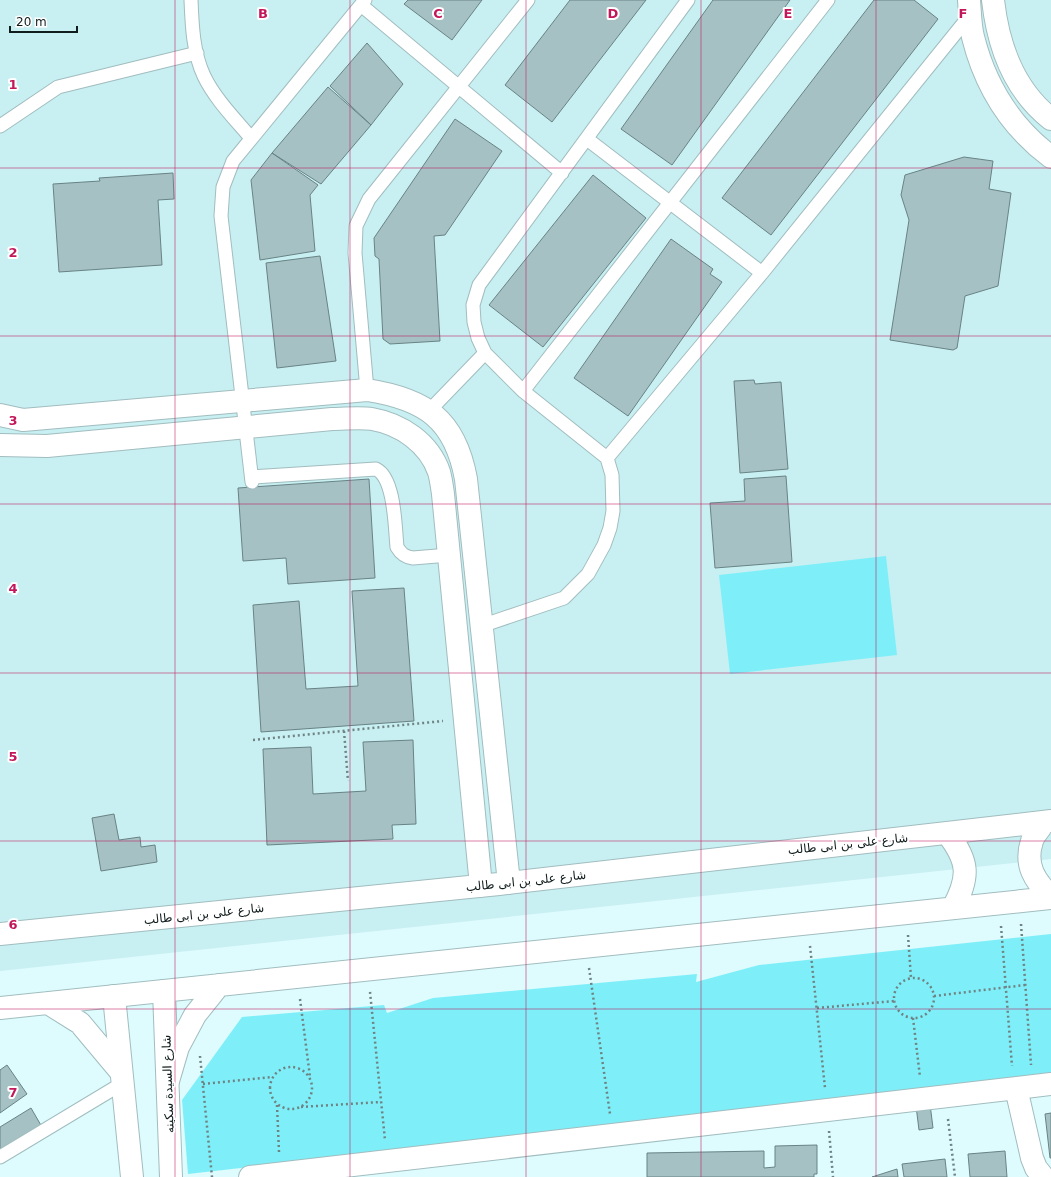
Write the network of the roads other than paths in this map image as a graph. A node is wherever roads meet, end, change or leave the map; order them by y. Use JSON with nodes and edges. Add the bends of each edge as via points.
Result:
{"nodes":[{"id":1,"x":191,"y":0,"type":"edge"},
{"id":2,"x":528,"y":0,"type":"edge"},
{"id":3,"x":688,"y":0,"type":"edge"},
{"id":4,"x":828,"y":0,"type":"edge"},
{"id":5,"x":993,"y":0,"type":"edge"},
{"id":6,"x":363,"y":2,"type":"edge"},
{"id":7,"x":970,"y":7,"type":"edge"},
{"id":8,"x":197,"y":53,"type":"junction"},
{"id":9,"x":459,"y":87,"type":"junction"},
{"id":10,"x":1051,"y":119,"type":"edge"},
{"id":11,"x":0,"y":126,"type":"edge"},
{"id":12,"x":250,"y":138,"type":"junction"},
{"id":13,"x":587,"y":139,"type":"junction"},
{"id":14,"x":1051,"y":157,"type":"edge"},
{"id":15,"x":562,"y":173,"type":"junction"},
{"id":16,"x":670,"y":204,"type":"junction"},
{"id":17,"x":762,"y":273,"type":"junction"},
{"id":18,"x":485,"y":353,"type":"junction"},
{"id":19,"x":367,"y":390,"type":"junction"},
{"id":20,"x":523,"y":391,"type":"junction"},
{"id":21,"x":243,"y":400,"type":"junction"},
{"id":22,"x":430,"y":411,"type":"junction"},
{"id":23,"x":0,"y":415,"type":"edge"},
{"id":24,"x":246,"y":426,"type":"junction"},
{"id":25,"x":0,"y":445,"type":"edge"},
{"id":26,"x":608,"y":458,"type":"junction"},
{"id":27,"x":449,"y":555,"type":"junction"},
{"id":28,"x":481,"y":626,"type":"junction"},
{"id":29,"x":1048,"y":822,"type":"edge"},
{"id":30,"x":947,"y":833,"type":"junction"},
{"id":31,"x":509,"y":883,"type":"junction"},
{"id":32,"x":481,"y":886,"type":"junction"},
{"id":33,"x":1051,"y":898,"type":"edge"},
{"id":34,"x":953,"y":908,"type":"junction"},
{"id":35,"x":0,"y":934,"type":"edge"},
{"id":36,"x":219,"y":985,"type":"junction"},
{"id":37,"x":164,"y":991,"type":"junction"},
{"id":38,"x":114,"y":996,"type":"junction"},
{"id":39,"x":48,"y":1003,"type":"junction"},
{"id":40,"x":0,"y":1008,"type":"edge"},
{"id":41,"x":122,"y":1078,"type":"junction"},
{"id":42,"x":168,"y":1081,"type":"junction"},
{"id":43,"x":1029,"y":1087,"type":"edge"},
{"id":44,"x":0,"y":1157,"type":"edge"},
{"id":45,"x":389,"y":1166,"type":"edge"},
{"id":46,"x":266,"y":1176,"type":"edge"},
{"id":47,"x":132,"y":1177,"type":"edge"},
{"id":48,"x":171,"y":1177,"type":"edge"},
{"id":49,"x":1043,"y":1177,"type":"edge"}],
"edges":[{"from":1,"to":8,"type":"lane"},
{"from":2,"to":9,"type":"lane"},
{"from":3,"to":13,"type":"lane"},
{"from":4,"to":16,"type":"lane"},
{"from":5,"to":10,"type":"street","via":[[1004,53],[1012,71],[1038,110]]},
{"from":6,"to":9,"type":"lane"},
{"from":6,"to":12,"type":"lane"},
{"from":7,"to":14,"type":"street","via":[[972,35],[985,74],[1002,105],[1031,142]]},
{"from":7,"to":17,"type":"lane"},
{"from":8,"to":11,"type":"lane","via":[[58,87]]},
{"from":8,"to":12,"type":"lane","via":[[204,76]]},
{"from":9,"to":15,"type":"lane"},
{"from":9,"to":19,"type":"lane","via":[[369,199],[356,226],[355,253]]},
{"from":12,"to":21,"type":"lane","via":[[233,161],[223,187],[221,216]]},
{"from":13,"to":15,"type":"lane"},
{"from":13,"to":16,"type":"lane"},
{"from":15,"to":18,"type":"lane","via":[[479,285],[473,305],[474,322]]},
{"from":16,"to":17,"type":"lane"},
{"from":16,"to":20,"type":"lane"},
{"from":17,"to":26,"type":"lane"},
{"from":18,"to":20,"type":"lane"},
{"from":18,"to":22,"type":"lane"},
{"from":19,"to":21,"type":"street"},
{"from":19,"to":22,"type":"street","via":[[410,400]]},
{"from":20,"to":26,"type":"lane"},
{"from":21,"to":23,"type":"street","via":[[23,420]]},
{"from":21,"to":24,"type":"lane"},
{"from":22,"to":28,"type":"street","via":[[444,424],[463,459]]},
{"from":24,"to":25,"type":"street","via":[[47,446]]},
{"from":24,"to":27,"type":"street","via":[[332,419],[371,419],[393,424],[412,436],[428,452],[438,471]]},
{"from":24,"to":27,"type":"lane","via":[[252,480],[376,469],[384,475],[388,485],[397,547],[400,552],[413,558]]},
{"from":26,"to":28,"type":"lane","via":[[613,487],[613,511],[604,545],[588,574],[564,598]]},
{"from":27,"to":32,"type":"street"},
{"from":28,"to":31,"type":"street"},
{"from":29,"to":30,"type":"street","name":"شارع على بن ابى طالب"},
{"from":29,"to":33,"type":"street","via":[[1032,840],[1029,862],[1036,882]]},
{"from":30,"to":31,"type":"street","name":"شارع على بن ابى طالب"},
{"from":30,"to":34,"type":"street","via":[[960,849],[965,869],[963,890]]},
{"from":31,"to":32,"type":"street","name":"شارع على بن ابى طالب"},
{"from":32,"to":35,"type":"street","name":"شارع على بن ابى طالب"},
{"from":33,"to":34,"type":"street"},
{"from":34,"to":36,"type":"street"},
{"from":36,"to":37,"type":"street"},
{"from":36,"to":42,"type":"street","via":[[192,1022],[178,1047]]},
{"from":37,"to":38,"type":"street"},
{"from":37,"to":42,"type":"street","name":"شارع السيدة سكينه"},
{"from":38,"to":39,"type":"street"},
{"from":38,"to":41,"type":"street"},
{"from":39,"to":40,"type":"street"},
{"from":39,"to":41,"type":"street","via":[[80,1023]]},
{"from":41,"to":44,"type":"lane"},
{"from":41,"to":47,"type":"street"},
{"from":42,"to":48,"type":"street","name":"شارع السيدة سكينه"},
{"from":43,"to":45,"type":"street","via":[[613,1134]]},
{"from":43,"to":49,"type":"street","via":[[1032,1158]]},
{"from":45,"to":46,"type":"street"}]}
